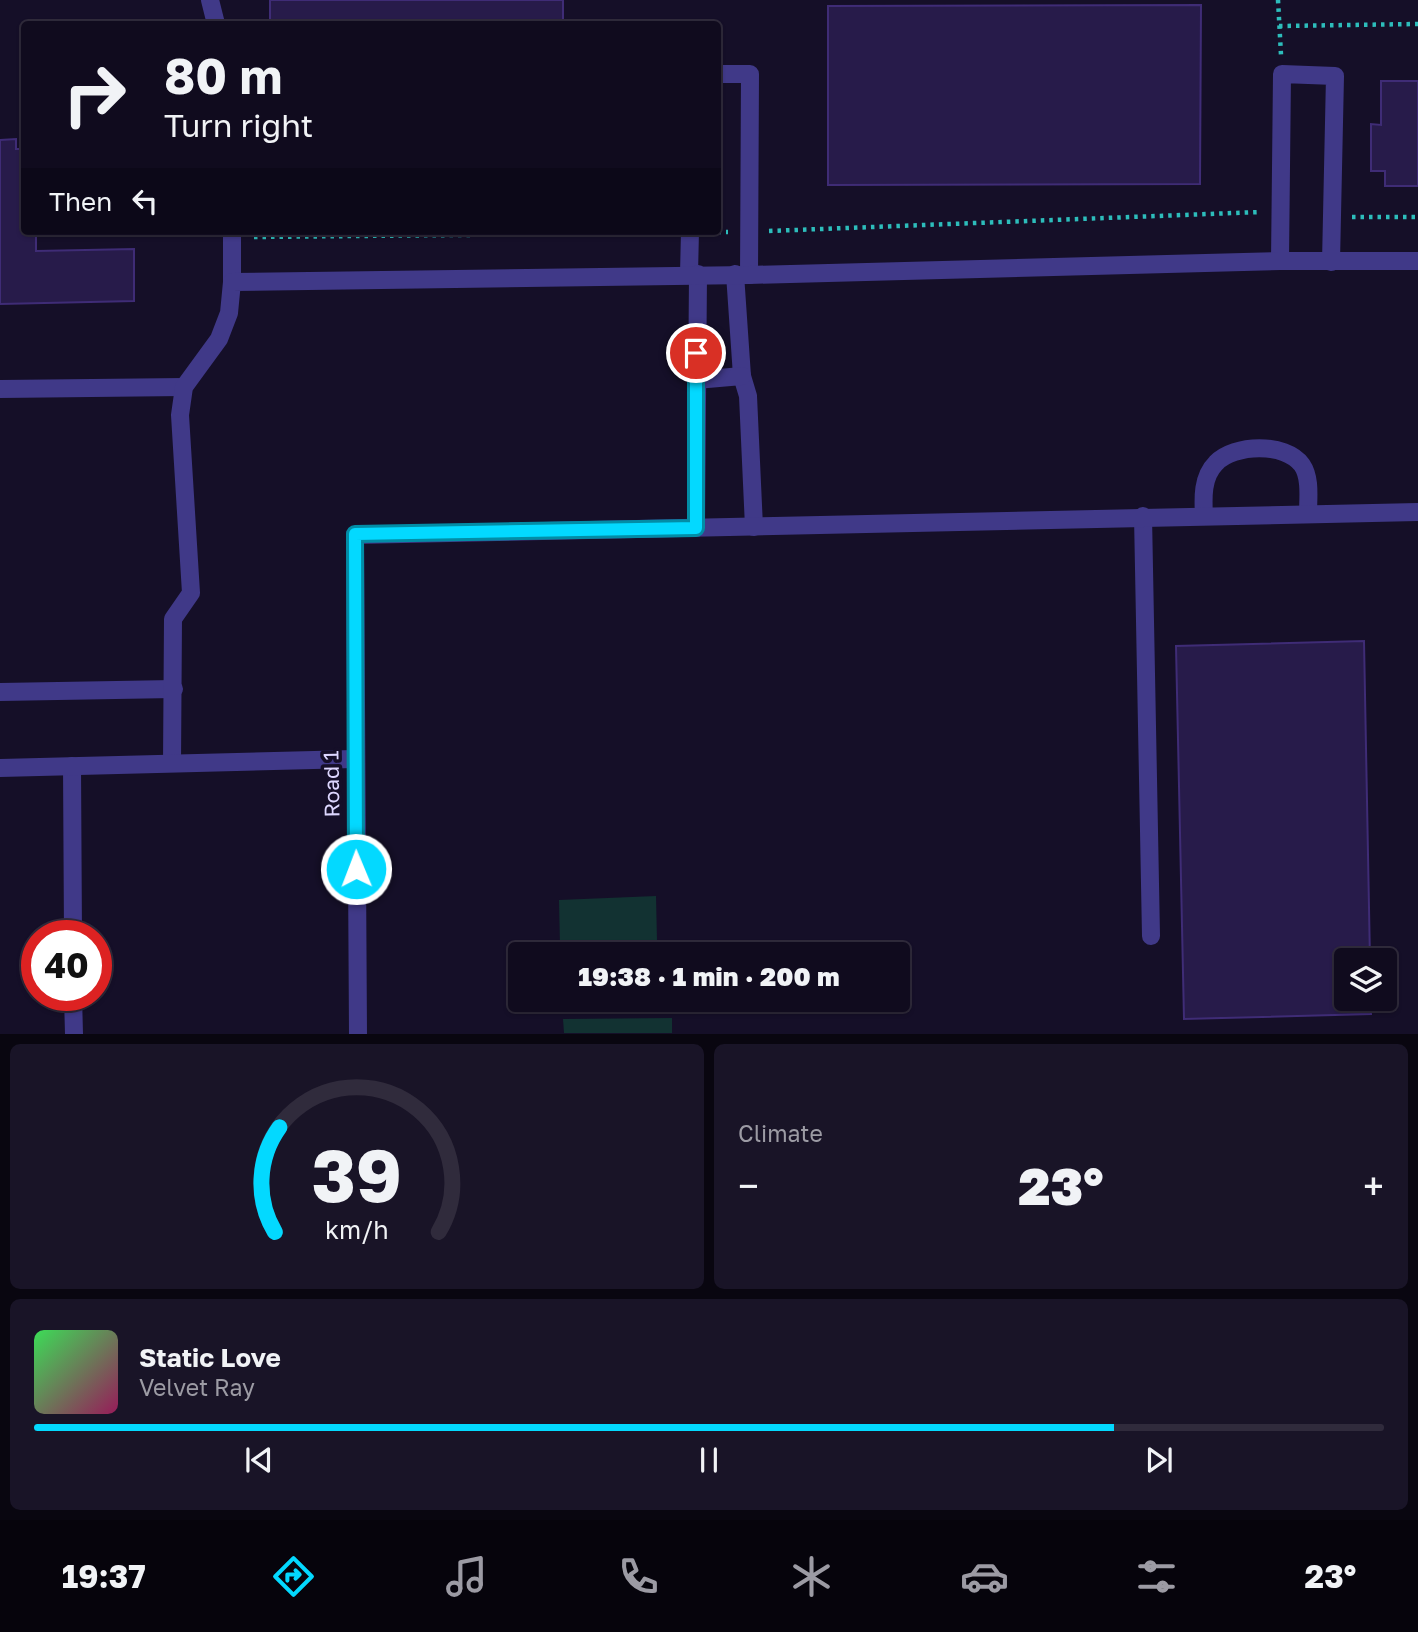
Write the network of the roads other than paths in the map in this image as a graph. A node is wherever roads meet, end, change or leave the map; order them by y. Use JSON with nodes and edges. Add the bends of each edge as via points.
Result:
{"nodes":[{"id":1,"x":210,"y":0,"type":"edge"},
{"id":2,"x":215,"y":21,"type":"edge"},
{"id":3,"x":721,"y":74,"type":"edge"},
{"id":4,"x":232,"y":235,"type":"edge"},
{"id":5,"x":690,"y":235,"type":"edge"},
{"id":6,"x":1280,"y":261,"type":"junction"},
{"id":7,"x":1418,"y":261,"type":"edge"},
{"id":8,"x":1331,"y":262,"type":"junction"},
{"id":9,"x":693,"y":274,"type":"junction"},
{"id":10,"x":742,"y":275,"type":"junction"},
{"id":11,"x":232,"y":282,"type":"junction"},
{"id":12,"x":742,"y":376,"type":"junction"},
{"id":13,"x":696,"y":380,"type":"junction"},
{"id":14,"x":184,"y":387,"type":"junction"},
{"id":15,"x":0,"y":389,"type":"edge"},
{"id":16,"x":1418,"y":512,"type":"edge"},
{"id":17,"x":1308,"y":514,"type":"junction"},
{"id":18,"x":1143,"y":516,"type":"junction"},
{"id":19,"x":1204,"y":516,"type":"junction"},
{"id":20,"x":754,"y":527,"type":"junction"},
{"id":21,"x":696,"y":528,"type":"junction"},
{"id":22,"x":174,"y":689,"type":"junction"},
{"id":23,"x":0,"y":692,"type":"edge"},
{"id":24,"x":354,"y":759,"type":"junction"},
{"id":25,"x":172,"y":763,"type":"junction"},
{"id":26,"x":72,"y":766,"type":"junction"},
{"id":27,"x":0,"y":768,"type":"edge"},
{"id":28,"x":73,"y":920,"type":"edge"},
{"id":29,"x":1151,"y":936,"type":"dead end"},
{"id":30,"x":74,"y":1011,"type":"edge"},
{"id":31,"x":74,"y":1034,"type":"edge"},
{"id":32,"x":358,"y":1034,"type":"edge"}],
"edges":[{"from":1,"to":2,"type":"street"},
{"from":3,"to":10,"type":"street","via":[[750,74],[749,232]]},
{"from":4,"to":11,"type":"street"},
{"from":5,"to":9,"type":"street"},
{"from":6,"to":8,"type":"street"},
{"from":6,"to":8,"type":"street","via":[[1282,74],[1335,76]]},
{"from":6,"to":10,"type":"street"},
{"from":7,"to":8,"type":"street"},
{"from":9,"to":10,"type":"street"},
{"from":9,"to":11,"type":"street"},
{"from":9,"to":13,"type":"street"},
{"from":10,"to":12,"type":"street"},
{"from":11,"to":14,"type":"street","via":[[229,313],[219,339]]},
{"from":12,"to":13,"type":"street"},
{"from":12,"to":20,"type":"street","via":[[748,396]]},
{"from":13,"to":21,"type":"street"},
{"from":14,"to":15,"type":"street"},
{"from":14,"to":22,"type":"street","via":[[180,415],[191,593],[173,619]]},
{"from":16,"to":17,"type":"street"},
{"from":17,"to":19,"type":"street"},
{"from":17,"to":19,"type":"street","via":[[1308,479],[1302,464],[1280,452],[1262,449],[1238,452],[1216,463],[1203,490]]},
{"from":18,"to":19,"type":"street"},
{"from":18,"to":20,"type":"street"},
{"from":18,"to":29,"type":"street"},
{"from":20,"to":21,"type":"street"},
{"from":21,"to":24,"type":"street","name":"Road 1","via":[[355,534]]},
{"from":22,"to":23,"type":"street"},
{"from":22,"to":25,"type":"street"},
{"from":24,"to":25,"type":"street"},
{"from":24,"to":32,"type":"street","name":"Road 1"},
{"from":25,"to":26,"type":"street"},
{"from":26,"to":27,"type":"street"},
{"from":26,"to":28,"type":"street"},
{"from":30,"to":31,"type":"street"}]}
